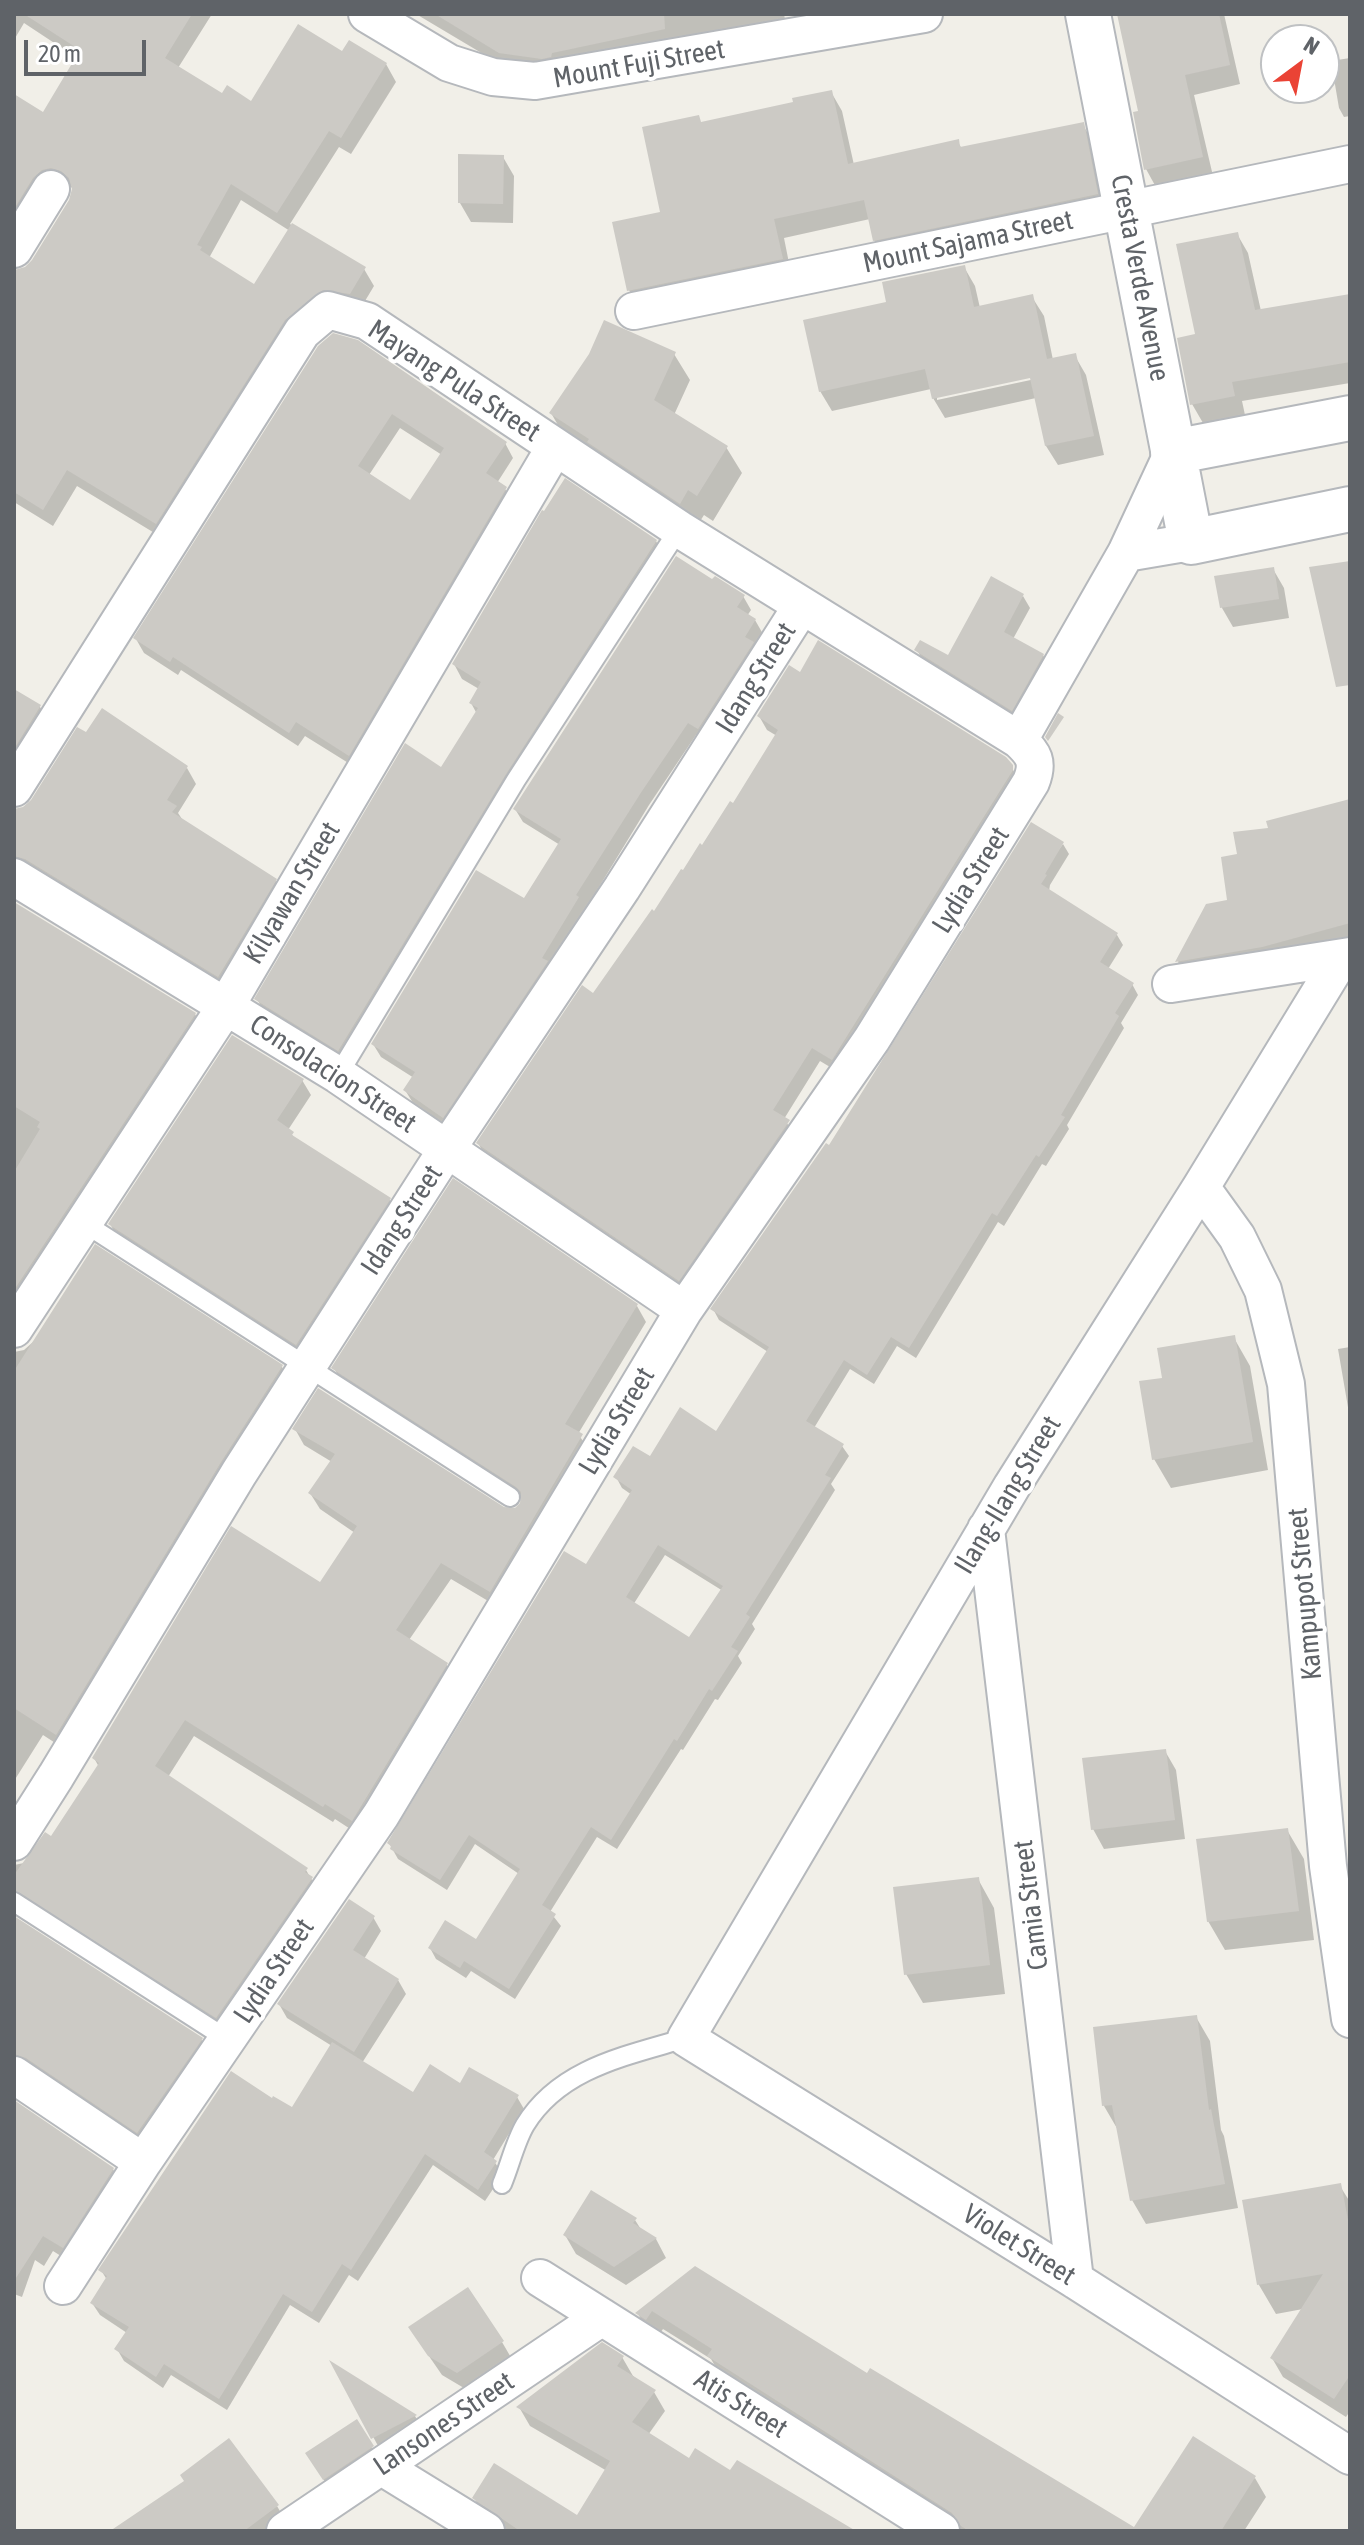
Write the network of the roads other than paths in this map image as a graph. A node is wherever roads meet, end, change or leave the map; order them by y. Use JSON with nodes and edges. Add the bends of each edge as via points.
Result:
{"nodes":[{"id":1,"x":367,"y":14,"type":"edge"},
{"id":2,"x":924,"y":14,"type":"edge"},
{"id":3,"x":1088,"y":14,"type":"edge"},
{"id":4,"x":845,"y":21,"type":"edge"},
{"id":5,"x":1350,"y":164,"type":"edge"},
{"id":6,"x":51,"y":189,"type":"dead end"},
{"id":7,"x":1126,"y":209,"type":"junction"},
{"id":8,"x":14,"y":249,"type":"edge"},
{"id":9,"x":634,"y":311,"type":"dead end"},
{"id":10,"x":1348,"y":428,"type":"edge"},
{"id":11,"x":555,"y":447,"type":"junction"},
{"id":12,"x":1173,"y":452,"type":"junction"},
{"id":13,"x":1350,"y":509,"type":"edge"},
{"id":14,"x":679,"y":529,"type":"junction"},
{"id":15,"x":1191,"y":542,"type":"junction"},
{"id":16,"x":1126,"y":553,"type":"junction"},
{"id":17,"x":801,"y":607,"type":"junction"},
{"id":18,"x":1019,"y":740,"type":"junction"},
{"id":19,"x":14,"y":788,"type":"edge"},
{"id":20,"x":14,"y":877,"type":"edge"},
{"id":21,"x":1345,"y":957,"type":"edge"},
{"id":22,"x":1171,"y":984,"type":"dead end"},
{"id":23,"x":226,"y":1006,"type":"junction"},
{"id":24,"x":338,"y":1075,"type":"junction"},
{"id":25,"x":447,"y":1149,"type":"junction"},
{"id":26,"x":1201,"y":1187,"type":"junction"},
{"id":27,"x":84,"y":1223,"type":"junction"},
{"id":28,"x":684,"y":1310,"type":"junction"},
{"id":29,"x":14,"y":1329,"type":"edge"},
{"id":30,"x":308,"y":1366,"type":"junction"},
{"id":31,"x":510,"y":1497,"type":"dead end"},
{"id":32,"x":986,"y":1529,"type":"junction"},
{"id":33,"x":14,"y":1842,"type":"edge"},
{"id":34,"x":14,"y":1902,"type":"edge"},
{"id":35,"x":1350,"y":2019,"type":"edge"},
{"id":36,"x":686,"y":2038,"type":"junction"},
{"id":37,"x":227,"y":2039,"type":"junction"},
{"id":38,"x":14,"y":2075,"type":"edge"},
{"id":39,"x":143,"y":2162,"type":"junction"},
{"id":40,"x":502,"y":2184,"type":"dead end"},
{"id":41,"x":540,"y":2278,"type":"dead end"},
{"id":42,"x":1075,"y":2280,"type":"junction"},
{"id":43,"x":63,"y":2286,"type":"dead end"},
{"id":44,"x":602,"y":2317,"type":"junction"},
{"id":45,"x":1350,"y":2456,"type":"edge"},
{"id":46,"x":382,"y":2467,"type":"junction"},
{"id":47,"x":285,"y":2531,"type":"edge"},
{"id":48,"x":486,"y":2531,"type":"edge"},
{"id":49,"x":941,"y":2531,"type":"edge"}],
"edges":[{"from":1,"to":4,"type":"street","name":"Mount Fuji Street","via":[[449,63],[493,77],[535,81]]},
{"from":2,"to":4,"type":"street","name":"Mount Fuji Street"},
{"from":3,"to":7,"type":"street","name":"Cresta Verde Avenue"},
{"from":5,"to":7,"type":"street","name":"Mount Sajama Street"},
{"from":6,"to":8,"type":"street"},
{"from":7,"to":9,"type":"street","name":"Mount Sajama Street"},
{"from":7,"to":12,"type":"street","name":"Cresta Verde Avenue"},
{"from":10,"to":12,"type":"street"},
{"from":11,"to":14,"type":"street","name":"Mayang Pula Street"},
{"from":11,"to":19,"type":"street","name":"Mayang Pula Street","via":[[367,321],[328,310],[302,332]]},
{"from":11,"to":23,"type":"street","name":"Kilyawan Street"},
{"from":12,"to":15,"type":"street","name":"Cresta Verde Avenue"},
{"from":12,"to":16,"type":"street"},
{"from":13,"to":15,"type":"street"},
{"from":14,"to":17,"type":"street","name":"Mayang Pula Street"},
{"from":14,"to":24,"type":"lane","via":[[516,780]]},
{"from":15,"to":16,"type":"street"},
{"from":16,"to":18,"type":"street"},
{"from":17,"to":18,"type":"street","name":"Mayang Pula Street"},
{"from":17,"to":25,"type":"street","name":"Idang Street"},
{"from":18,"to":28,"type":"street","name":"Lydia Street","via":[[1031,751],[1036,769],[1031,782],[872,1039]]},
{"from":20,"to":23,"type":"street","name":"Consolacion Street"},
{"from":21,"to":22,"type":"street"},
{"from":21,"to":26,"type":"street","name":"Ilang-Ilang Street"},
{"from":23,"to":24,"type":"street","name":"Consolacion Street"},
{"from":23,"to":27,"type":"street","name":"Kilyawan Street"},
{"from":24,"to":25,"type":"street","name":"Consolacion Street"},
{"from":25,"to":28,"type":"street","name":"Consolacion Street"},
{"from":25,"to":30,"type":"street","name":"Idang Street"},
{"from":26,"to":32,"type":"street","name":"Ilang-Ilang Street"},
{"from":26,"to":35,"type":"street","name":"Kampupot Street","via":[[1237,1237],[1263,1290],[1286,1384],[1328,1866]]},
{"from":27,"to":29,"type":"street","name":"Kilyawan Street"},
{"from":27,"to":30,"type":"lane"},
{"from":28,"to":37,"type":"street","name":"Lydia Street","via":[[381,1815]]},
{"from":30,"to":31,"type":"lane"},
{"from":30,"to":33,"type":"street","name":"Idang Street"},
{"from":32,"to":36,"type":"street","name":"Ilang-Ilang Street"},
{"from":32,"to":42,"type":"street","name":"Camia Street"},
{"from":34,"to":37,"type":"lane"},
{"from":36,"to":40,"type":"lane","via":[[602,2063],[559,2086],[525,2126]]},
{"from":36,"to":42,"type":"street","name":"Violet Street"},
{"from":37,"to":39,"type":"street","name":"Lydia Street"},
{"from":38,"to":39,"type":"street"},
{"from":39,"to":43,"type":"street","name":"Lydia Street"},
{"from":41,"to":44,"type":"street","name":"Atis Street"},
{"from":42,"to":45,"type":"street","name":"Violet Street"},
{"from":44,"to":46,"type":"street","name":"Lansones Street"},
{"from":44,"to":49,"type":"street","name":"Atis Street"},
{"from":46,"to":47,"type":"street","name":"Lansones Street"},
{"from":46,"to":48,"type":"street"}]}
